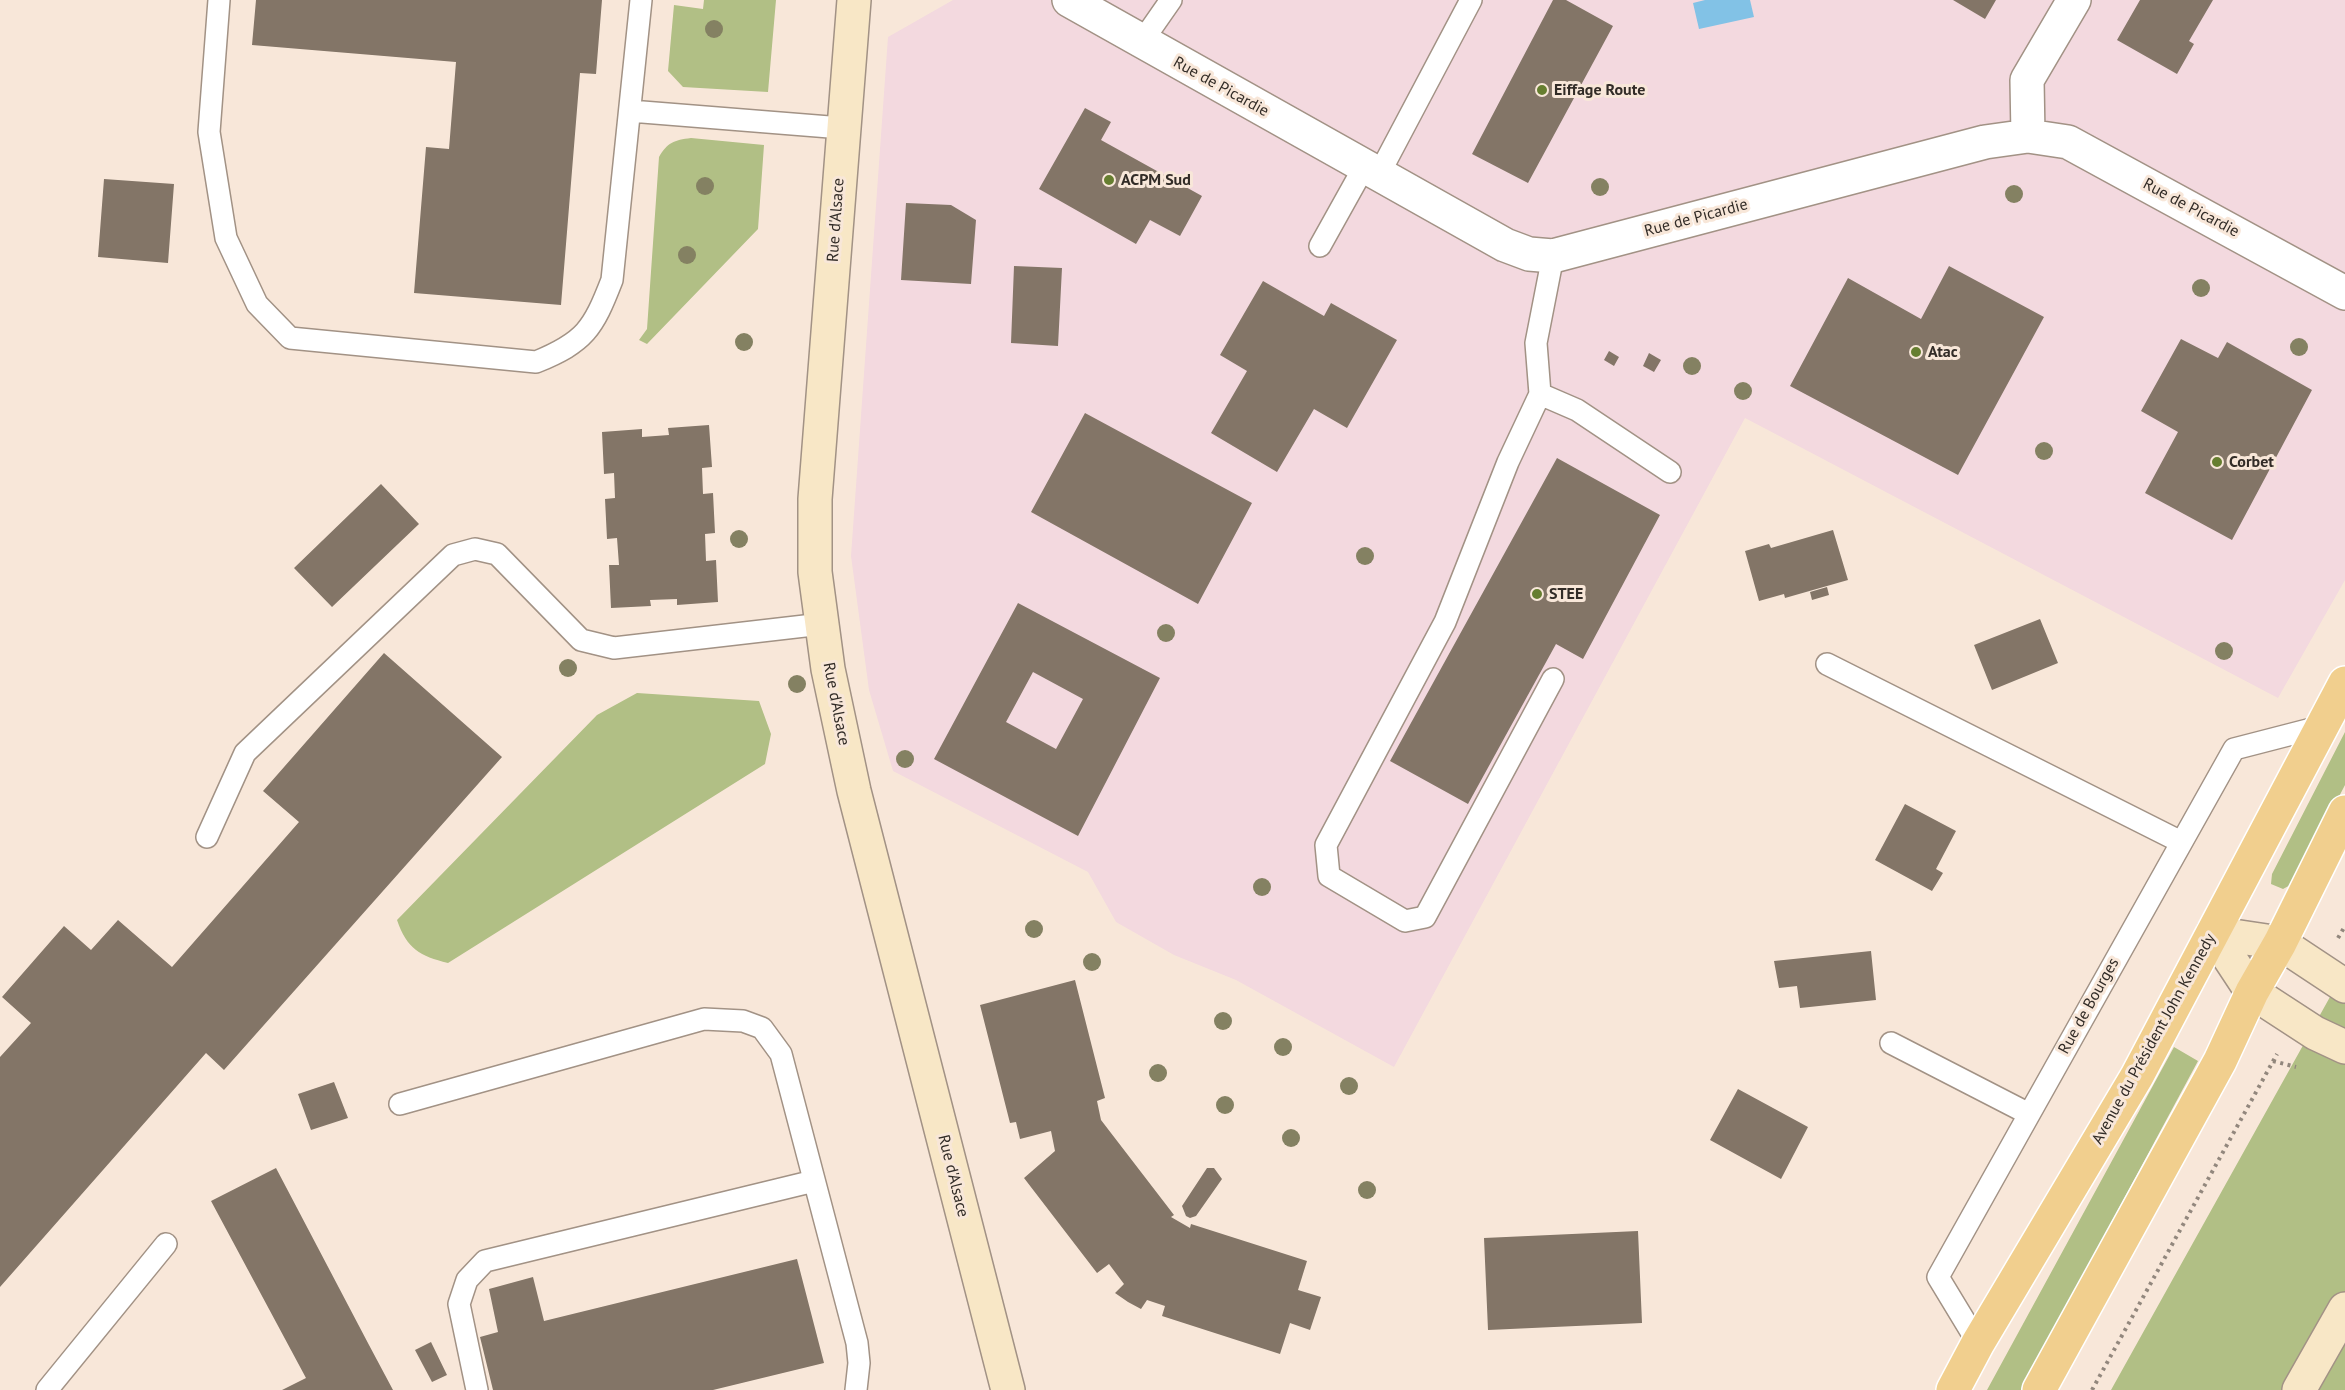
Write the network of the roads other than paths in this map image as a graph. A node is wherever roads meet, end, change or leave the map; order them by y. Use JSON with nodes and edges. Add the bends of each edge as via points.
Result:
{"nodes":[{"id":1,"x":219,"y":0,"type":"edge"},
{"id":2,"x":641,"y":0,"type":"edge"},
{"id":3,"x":854,"y":0,"type":"edge"},
{"id":4,"x":1069,"y":0,"type":"edge"},
{"id":5,"x":1171,"y":0,"type":"edge"},
{"id":6,"x":1471,"y":0,"type":"edge"},
{"id":7,"x":2074,"y":0,"type":"edge"},
{"id":8,"x":1141,"y":43,"type":"junction"},
{"id":9,"x":630,"y":111,"type":"junction"},
{"id":10,"x":842,"y":128,"type":"junction"},
{"id":11,"x":2028,"y":136,"type":"junction"},
{"id":12,"x":1371,"y":171,"type":"junction"},
{"id":13,"x":1320,"y":246,"type":"dead end"},
{"id":14,"x":1552,"y":256,"type":"junction"},
{"id":15,"x":2345,"y":293,"type":"edge"},
{"id":16,"x":1540,"y":394,"type":"junction"},
{"id":17,"x":1670,"y":472,"type":"dead end"},
{"id":18,"x":822,"y":624,"type":"junction"},
{"id":19,"x":1827,"y":664,"type":"dead end"},
{"id":20,"x":1553,"y":679,"type":"dead end"},
{"id":21,"x":2345,"y":683,"type":"edge"},
{"id":22,"x":2323,"y":726,"type":"junction"},
{"id":23,"x":2345,"y":812,"type":"edge"},
{"id":24,"x":207,"y":837,"type":"dead end"},
{"id":25,"x":2181,"y":842,"type":"junction"},
{"id":26,"x":2213,"y":933,"type":"junction"},
{"id":27,"x":2280,"y":943,"type":"junction"},
{"id":28,"x":2345,"y":987,"type":"edge"},
{"id":29,"x":2252,"y":993,"type":"junction"},
{"id":30,"x":1891,"y":1043,"type":"dead end"},
{"id":31,"x":2345,"y":1047,"type":"edge"},
{"id":32,"x":400,"y":1104,"type":"dead end"},
{"id":33,"x":2029,"y":1114,"type":"junction"},
{"id":34,"x":814,"y":1181,"type":"junction"},
{"id":35,"x":166,"y":1244,"type":"dead end"},
{"id":36,"x":2345,"y":1309,"type":"edge"},
{"id":37,"x":1978,"y":1343,"type":"junction"},
{"id":38,"x":47,"y":1390,"type":"edge"},
{"id":39,"x":477,"y":1390,"type":"edge"},
{"id":40,"x":856,"y":1390,"type":"edge"},
{"id":41,"x":1008,"y":1390,"type":"edge"},
{"id":42,"x":1953,"y":1390,"type":"edge"},
{"id":43,"x":2039,"y":1390,"type":"edge"},
{"id":44,"x":2299,"y":1390,"type":"edge"}],
"edges":[{"from":1,"to":9,"type":"lane","via":[[209,132],[226,238],[257,304],[290,338],[536,362],[569,348],[597,318],[612,280]]},
{"from":2,"to":9,"type":"lane"},
{"from":3,"to":10,"type":"street","name":"Rue d'Alsace"},
{"from":4,"to":8,"type":"street","name":"Rue de Picardie"},
{"from":5,"to":8,"type":"lane"},
{"from":6,"to":12,"type":"lane"},
{"from":7,"to":11,"type":"street","via":[[2027,80]]},
{"from":8,"to":12,"type":"street","name":"Rue de Picardie"},
{"from":9,"to":10,"type":"lane"},
{"from":10,"to":18,"type":"street","name":"Rue d'Alsace","via":[[815,500],[815,572]]},
{"from":11,"to":14,"type":"street","name":"Rue de Picardie","via":[[1985,142]]},
{"from":11,"to":15,"type":"street","name":"Rue de Picardie","via":[[2068,142]]},
{"from":12,"to":13,"type":"lane"},
{"from":12,"to":14,"type":"street","name":"Rue de Picardie","via":[[1505,245],[1529,254]]},
{"from":14,"to":16,"type":"lane","via":[[1536,343]]},
{"from":16,"to":17,"type":"lane","via":[[1577,410]]},
{"from":16,"to":20,"type":"lane","via":[[1508,462],[1445,622],[1326,845],[1329,876],[1405,921],[1425,917]]},
{"from":18,"to":24,"type":"lane","via":[[614,648],[581,640],[497,554],[475,549],[453,555],[245,753]]},
{"from":18,"to":41,"type":"street","name":"Rue d'Alsace","via":[[854,791]]},
{"from":19,"to":25,"type":"lane"},
{"from":21,"to":22,"type":"main road","name":"Avenue du Président John Kennedy"},
{"from":22,"to":25,"type":"lane","name":"Rue de Bourges","via":[[2234,748]]},
{"from":22,"to":26,"type":"main road","name":"Avenue du Président John Kennedy"},
{"from":23,"to":27,"type":"main road"},
{"from":25,"to":33,"type":"lane","name":"Rue de Bourges"},
{"from":26,"to":27,"type":"street"},
{"from":26,"to":29,"type":"street"},
{"from":26,"to":37,"type":"main road","name":"Avenue du Président John Kennedy","via":[[2137,1076]]},
{"from":27,"to":28,"type":"street"},
{"from":27,"to":29,"type":"main road"},
{"from":29,"to":31,"type":"street"},
{"from":29,"to":43,"type":"main road","via":[[2220,1061]]},
{"from":30,"to":33,"type":"lane"},
{"from":32,"to":34,"type":"lane","via":[[704,1019],[743,1021],[762,1028],[781,1054]]},
{"from":33,"to":37,"type":"lane","name":"Rue de Bourges","via":[[1938,1277]]},
{"from":34,"to":39,"type":"lane","via":[[486,1261],[467,1280],[459,1304]]},
{"from":34,"to":40,"type":"lane","via":[[857,1343]]},
{"from":35,"to":38,"type":"lane"},
{"from":36,"to":44,"type":"street"},
{"from":37,"to":42,"type":"main road","name":"Avenue du Président John Kennedy"}]}
